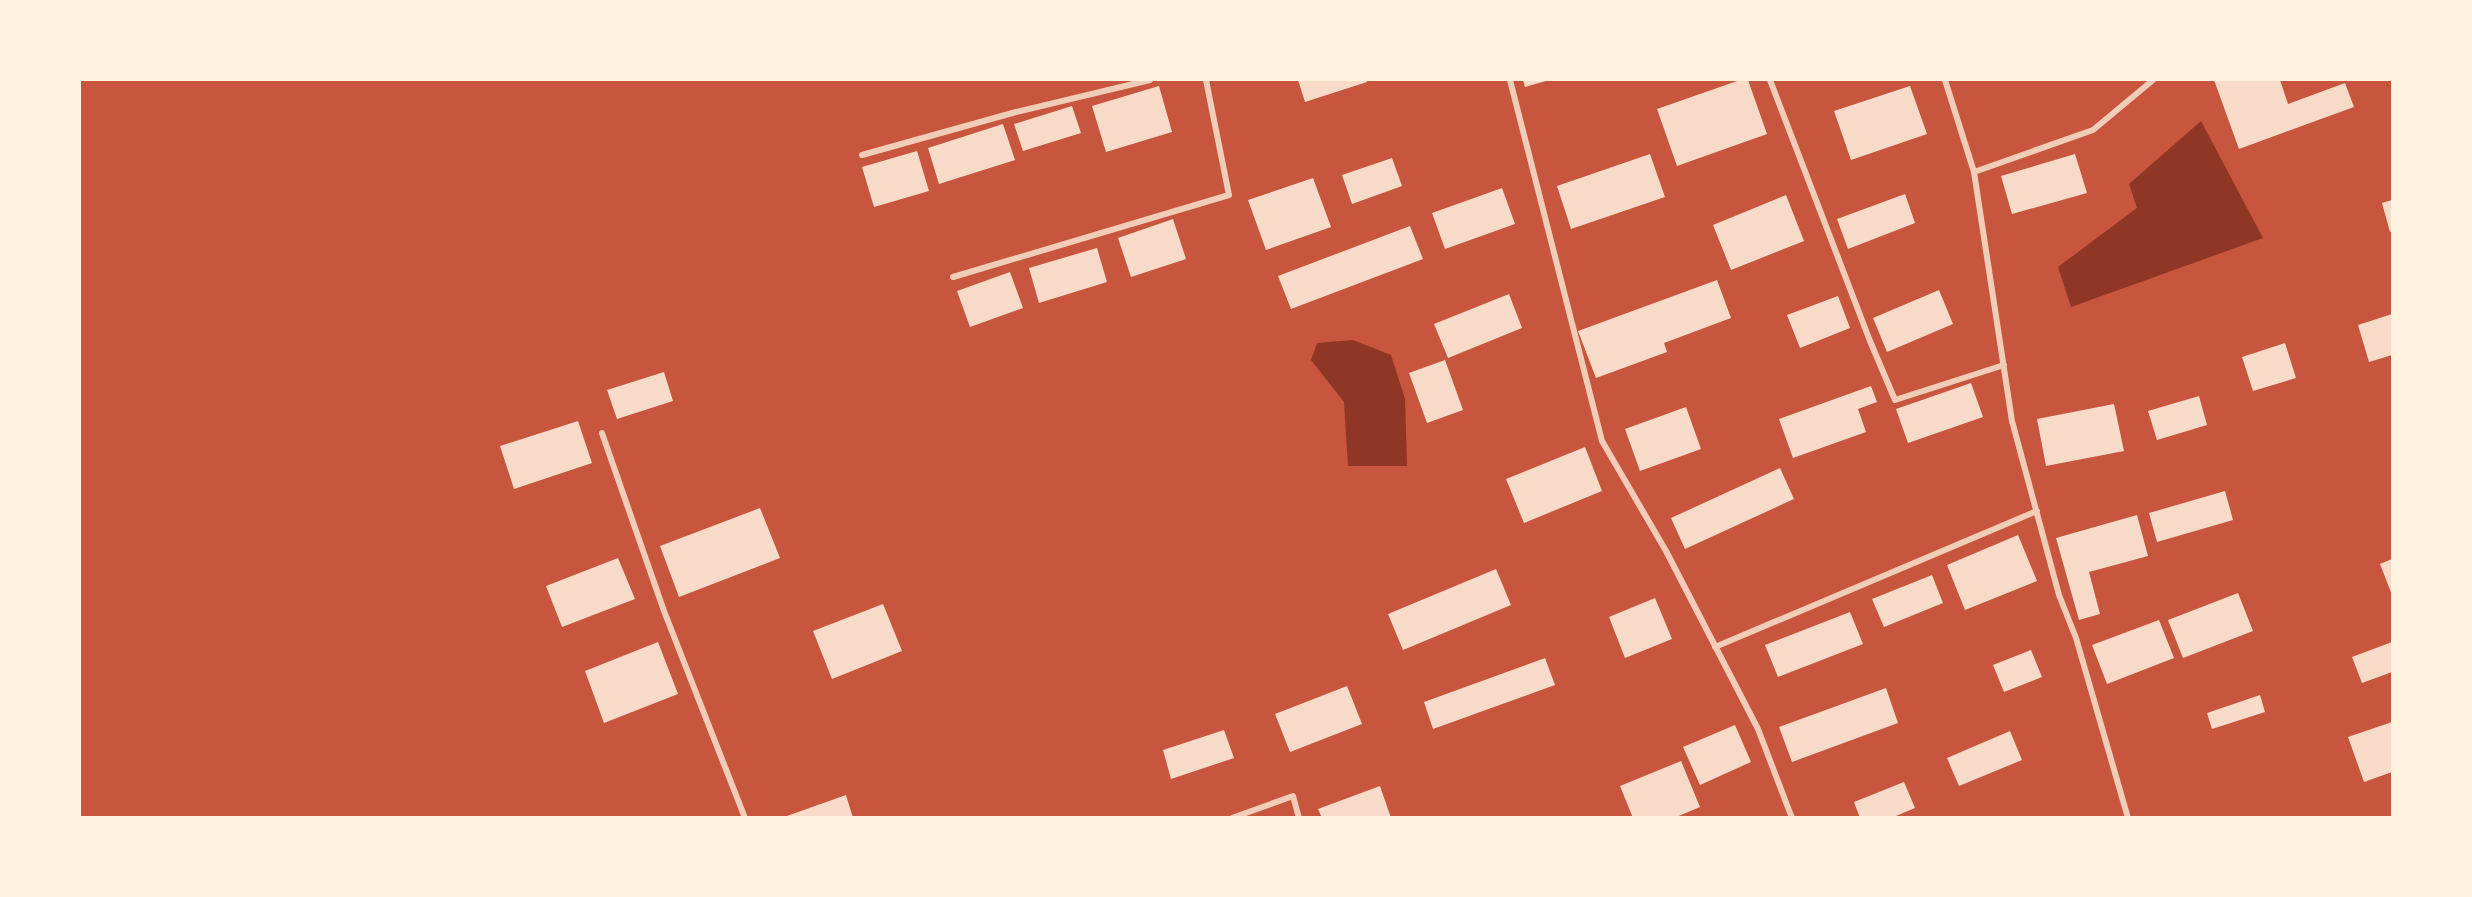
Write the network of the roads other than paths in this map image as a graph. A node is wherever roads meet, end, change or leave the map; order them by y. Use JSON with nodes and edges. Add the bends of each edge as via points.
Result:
{"nodes":[{"id":1,"x":1150,"y":80,"type":"edge"},
{"id":2,"x":1206,"y":80,"type":"edge"},
{"id":3,"x":1510,"y":80,"type":"edge"},
{"id":4,"x":1770,"y":80,"type":"edge"},
{"id":5,"x":1945,"y":80,"type":"edge"},
{"id":6,"x":2153,"y":80,"type":"edge"},
{"id":7,"x":862,"y":155,"type":"dead end"},
{"id":8,"x":1974,"y":172,"type":"junction"},
{"id":9,"x":953,"y":277,"type":"dead end"},
{"id":10,"x":2004,"y":365,"type":"junction"},
{"id":11,"x":602,"y":432,"type":"dead end"},
{"id":12,"x":2037,"y":512,"type":"junction"},
{"id":13,"x":1715,"y":646,"type":"junction"},
{"id":14,"x":745,"y":818,"type":"edge"},
{"id":15,"x":1232,"y":818,"type":"edge"},
{"id":16,"x":1299,"y":818,"type":"edge"},
{"id":17,"x":1792,"y":818,"type":"edge"},
{"id":18,"x":2128,"y":818,"type":"edge"}],
"edges":[{"from":1,"to":7,"type":"street"},
{"from":2,"to":9,"type":"street","via":[[1228,195]]},
{"from":3,"to":13,"type":"street","via":[[1602,441]]},
{"from":4,"to":10,"type":"street","via":[[1895,400]]},
{"from":5,"to":8,"type":"street"},
{"from":6,"to":8,"type":"street","via":[[2093,130]]},
{"from":8,"to":10,"type":"street"},
{"from":10,"to":12,"type":"street","via":[[2012,421]]},
{"from":11,"to":14,"type":"street","via":[[664,611]]},
{"from":12,"to":13,"type":"street"},
{"from":12,"to":18,"type":"street"},
{"from":13,"to":17,"type":"street","via":[[1758,729]]},
{"from":15,"to":16,"type":"street","via":[[1293,796]]}]}
